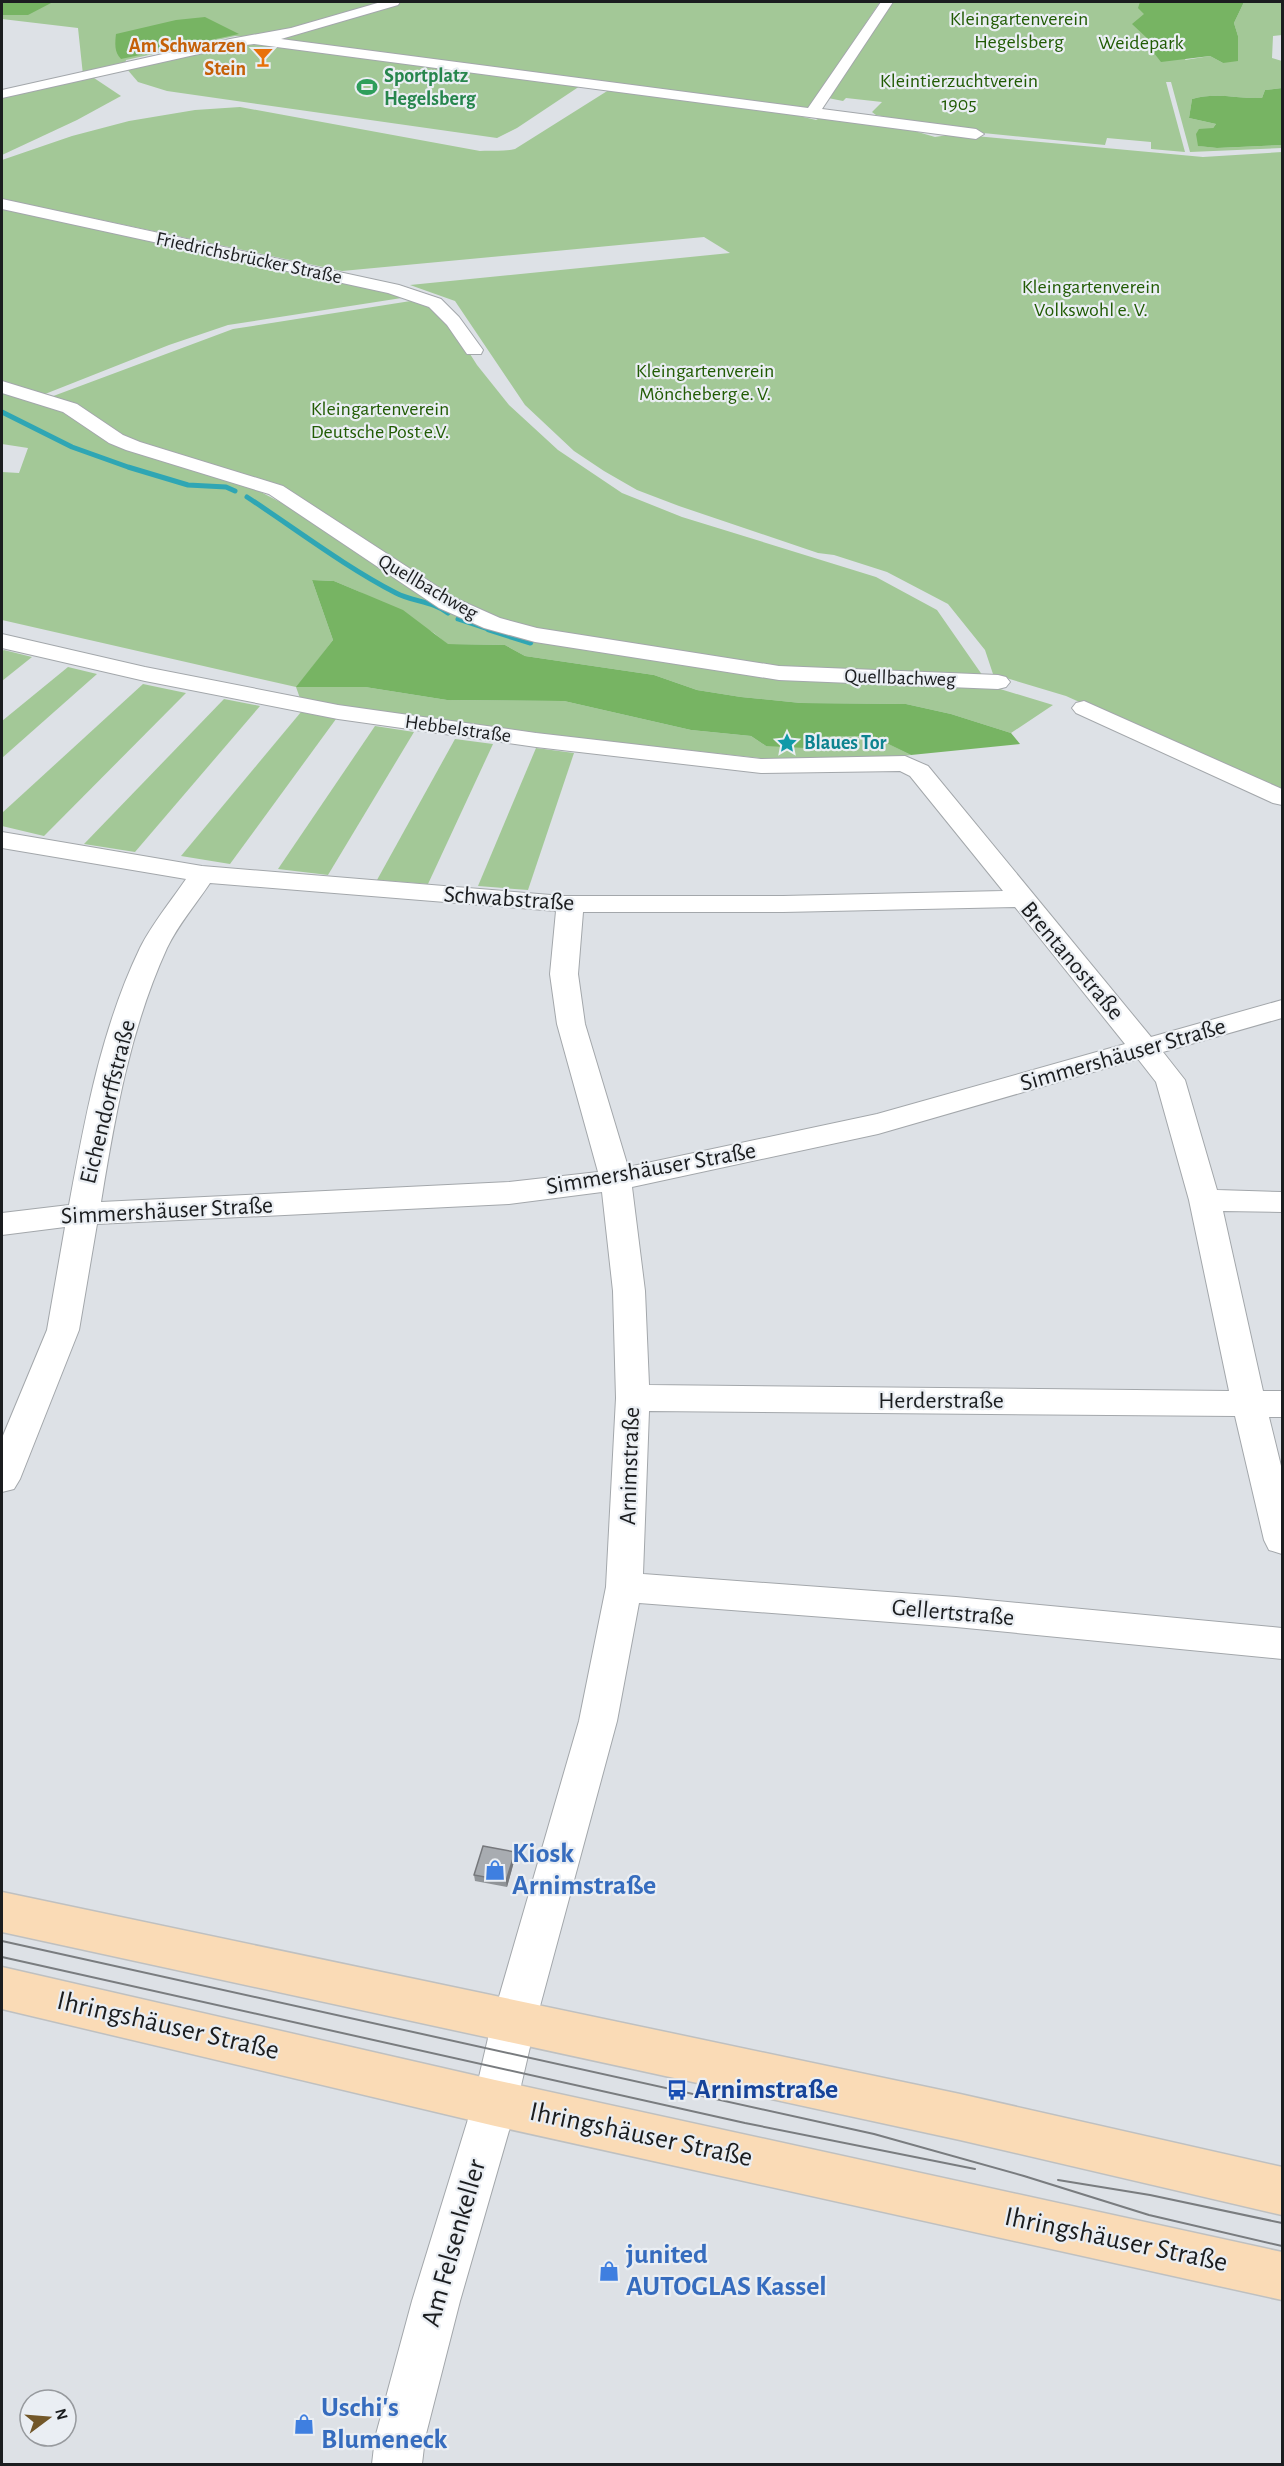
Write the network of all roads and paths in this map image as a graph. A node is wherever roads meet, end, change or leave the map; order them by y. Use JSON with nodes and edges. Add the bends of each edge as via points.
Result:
{"nodes":[{"id":1,"x":393,"y":2,"type":"edge"},
{"id":2,"x":887,"y":2,"type":"edge"},
{"id":3,"x":259,"y":39,"type":"junction"},
{"id":4,"x":2,"y":94,"type":"edge"},
{"id":5,"x":813,"y":112,"type":"junction"},
{"id":6,"x":976,"y":134,"type":"dead end"},
{"id":7,"x":2,"y":204,"type":"edge"},
{"id":8,"x":474,"y":350,"type":"dead end"},
{"id":9,"x":2,"y":387,"type":"edge"},
{"id":10,"x":2,"y":641,"type":"edge"},
{"id":11,"x":998,"y":682,"type":"dead end"},
{"id":12,"x":1084,"y":708,"type":"dead end"},
{"id":13,"x":918,"y":771,"type":"joint"},
{"id":14,"x":1282,"y":798,"type":"edge"},
{"id":15,"x":2,"y":840,"type":"edge"},
{"id":16,"x":202,"y":873,"type":"junction"},
{"id":17,"x":1020,"y":899,"type":"junction"},
{"id":18,"x":570,"y":904,"type":"junction"},
{"id":19,"x":1282,"y":1009,"type":"edge"},
{"id":20,"x":1144,"y":1049,"type":"junction"},
{"id":21,"x":616,"y":1180,"type":"junction"},
{"id":22,"x":1205,"y":1200,"type":"junction"},
{"id":23,"x":1282,"y":1202,"type":"edge"},
{"id":24,"x":81,"y":1215,"type":"junction"},
{"id":25,"x":2,"y":1224,"type":"edge"},
{"id":26,"x":633,"y":1398,"type":"junction"},
{"id":27,"x":1249,"y":1404,"type":"junction"},
{"id":28,"x":1282,"y":1404,"type":"edge"},
{"id":29,"x":2,"y":1479,"type":"edge"},
{"id":30,"x":1282,"y":1540,"type":"edge"},
{"id":31,"x":624,"y":1587,"type":"junction"},
{"id":32,"x":1282,"y":1644,"type":"edge"},
{"id":33,"x":2,"y":1912,"type":"edge"},
{"id":34,"x":2,"y":1988,"type":"edge"},
{"id":35,"x":514,"y":2021,"type":"junction"},
{"id":36,"x":495,"y":2103,"type":"junction"},
{"id":37,"x":1282,"y":2191,"type":"edge"},
{"id":38,"x":1282,"y":2276,"type":"edge"},
{"id":39,"x":397,"y":2464,"type":"edge"}],
"edges":[{"from":1,"to":3,"type":"street"},
{"from":2,"to":5,"type":"street"},
{"from":3,"to":4,"type":"street"},
{"from":3,"to":5,"type":"street"},
{"from":5,"to":6,"type":"street"},
{"from":7,"to":8,"type":"street","name":"Friedrichsbrücker Straße","via":[[393,289],[435,303]]},
{"from":9,"to":11,"type":"street","name":"Quellbachweg","via":[[70,408],[133,446],[276,490],[447,603],[492,623],[535,635],[779,673]]},
{"from":10,"to":13,"type":"street","name":"Hebbelstraße","via":[[338,712],[761,766],[905,763]]},
{"from":12,"to":14,"type":"street"},
{"from":13,"to":17,"type":"street","name":"Brentanostraße"},
{"from":15,"to":16,"type":"street","name":"Schwabstraße"},
{"from":16,"to":18,"type":"street","name":"Schwabstraße"},
{"from":16,"to":24,"type":"street","name":"Eichendorffstraße","via":[[154,947],[119,1038]]},
{"from":17,"to":18,"type":"street","name":"Schwabstraße"},
{"from":17,"to":20,"type":"street","name":"Brentanostraße"},
{"from":18,"to":21,"type":"street","name":"Arnimstraße","via":[[564,974],[571,1024]]},
{"from":19,"to":20,"type":"street","name":"Simmershäuser Straße"},
{"from":20,"to":21,"type":"street","name":"Simmershäuser Straße","via":[[879,1124]]},
{"from":20,"to":22,"type":"street","name":"Brentanostraße","via":[[1170,1080]]},
{"from":21,"to":24,"type":"street","name":"Simmershäuser Straße","via":[[509,1193]]},
{"from":21,"to":26,"type":"street","name":"Arnimstraße","via":[[629,1291]]},
{"from":22,"to":23,"type":"street"},
{"from":22,"to":27,"type":"street","name":"Brentanostraße"},
{"from":24,"to":25,"type":"street","name":"Simmershäuser Straße"},
{"from":24,"to":29,"type":"street","name":"Eichendorffstraße","via":[[63,1330]]},
{"from":26,"to":27,"type":"street","name":"Herderstraße"},
{"from":26,"to":31,"type":"street","name":"Arnimstraße"},
{"from":27,"to":28,"type":"street"},
{"from":27,"to":30,"type":"street","name":"Brentanostraße"},
{"from":31,"to":32,"type":"street","name":"Gellertstraße","via":[[956,1612]]},
{"from":31,"to":35,"type":"street","name":"Arnimstraße","via":[[598,1721]]},
{"from":33,"to":35,"type":"main road"},
{"from":34,"to":36,"type":"main road","name":"Ihringshäuser Straße"},
{"from":35,"to":36,"type":"street","name":"Am Felsenkeller"},
{"from":35,"to":37,"type":"main road"},
{"from":36,"to":38,"type":"main road","name":"Ihringshäuser Straße"},
{"from":36,"to":39,"type":"street","name":"Am Felsenkeller","via":[[436,2301],[400,2438]]}]}
